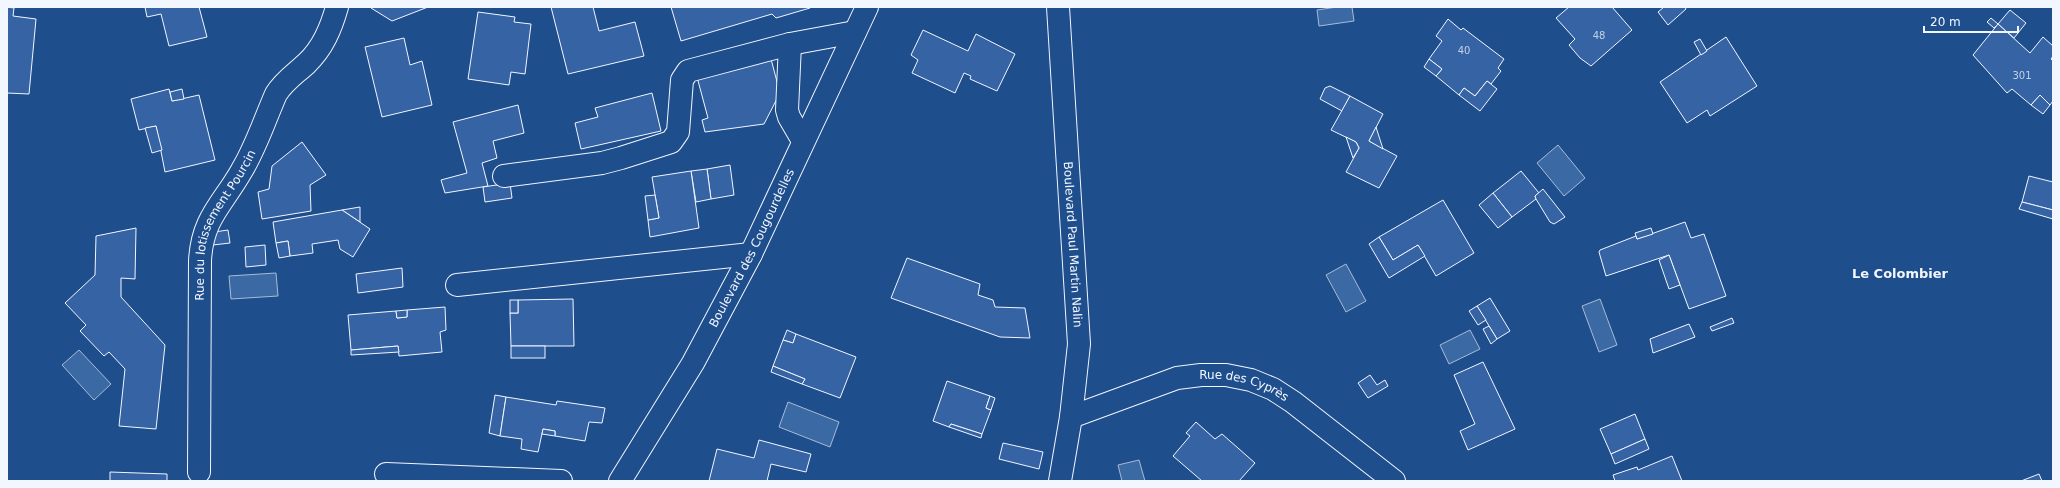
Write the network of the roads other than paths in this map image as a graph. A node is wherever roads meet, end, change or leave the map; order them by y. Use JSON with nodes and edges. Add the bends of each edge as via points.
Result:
{"nodes":[{"id":1,"x":337,"y":7,"type":"edge"},
{"id":2,"x":867,"y":7,"type":"edge"},
{"id":3,"x":1058,"y":7,"type":"edge"},
{"id":4,"x":855,"y":32,"type":"junction"},
{"id":5,"x":790,"y":44,"type":"junction"},
{"id":6,"x":803,"y":141,"type":"junction"},
{"id":7,"x":504,"y":176,"type":"dead end"},
{"id":8,"x":751,"y":254,"type":"junction"},
{"id":9,"x":457,"y":285,"type":"dead end"},
{"id":10,"x":1071,"y":417,"type":"junction"},
{"id":11,"x":199,"y":472,"type":"dead end"},
{"id":12,"x":386,"y":474,"type":"dead end"},
{"id":13,"x":561,"y":481,"type":"edge"},
{"id":14,"x":620,"y":481,"type":"edge"},
{"id":15,"x":1060,"y":481,"type":"edge"},
{"id":16,"x":1394,"y":481,"type":"edge"}],
"edges":[{"from":1,"to":11,"type":"street","name":"Rue du lotissement Pourcin","via":[[323,44],[314,56],[282,84],[276,94],[243,169],[214,211],[205,230],[200,261]]},
{"from":2,"to":4,"type":"street","name":"Boulevard des Cougourdelles"},
{"from":3,"to":10,"type":"street","name":"Boulevard Paul Martin Nalin","via":[[1078,311],[1079,344]]},
{"from":4,"to":5,"type":"street"},
{"from":4,"to":6,"type":"street","name":"Boulevard des Cougourdelles"},
{"from":5,"to":6,"type":"street","via":[[788,110],[789,117]]},
{"from":5,"to":7,"type":"street","via":[[685,73],[681,84],[678,132],[671,142],[602,162]]},
{"from":6,"to":8,"type":"street","name":"Boulevard des Cougourdelles"},
{"from":8,"to":9,"type":"street"},
{"from":8,"to":14,"type":"street","name":"Boulevard des Cougourdelles","via":[[693,363]]},
{"from":10,"to":15,"type":"street","name":"Boulevard Paul Martin Nalin"},
{"from":10,"to":16,"type":"street","name":"Rue des Cyprès","via":[[1178,378],[1226,375],[1251,380],[1273,389]]},
{"from":12,"to":13,"type":"street"}]}
